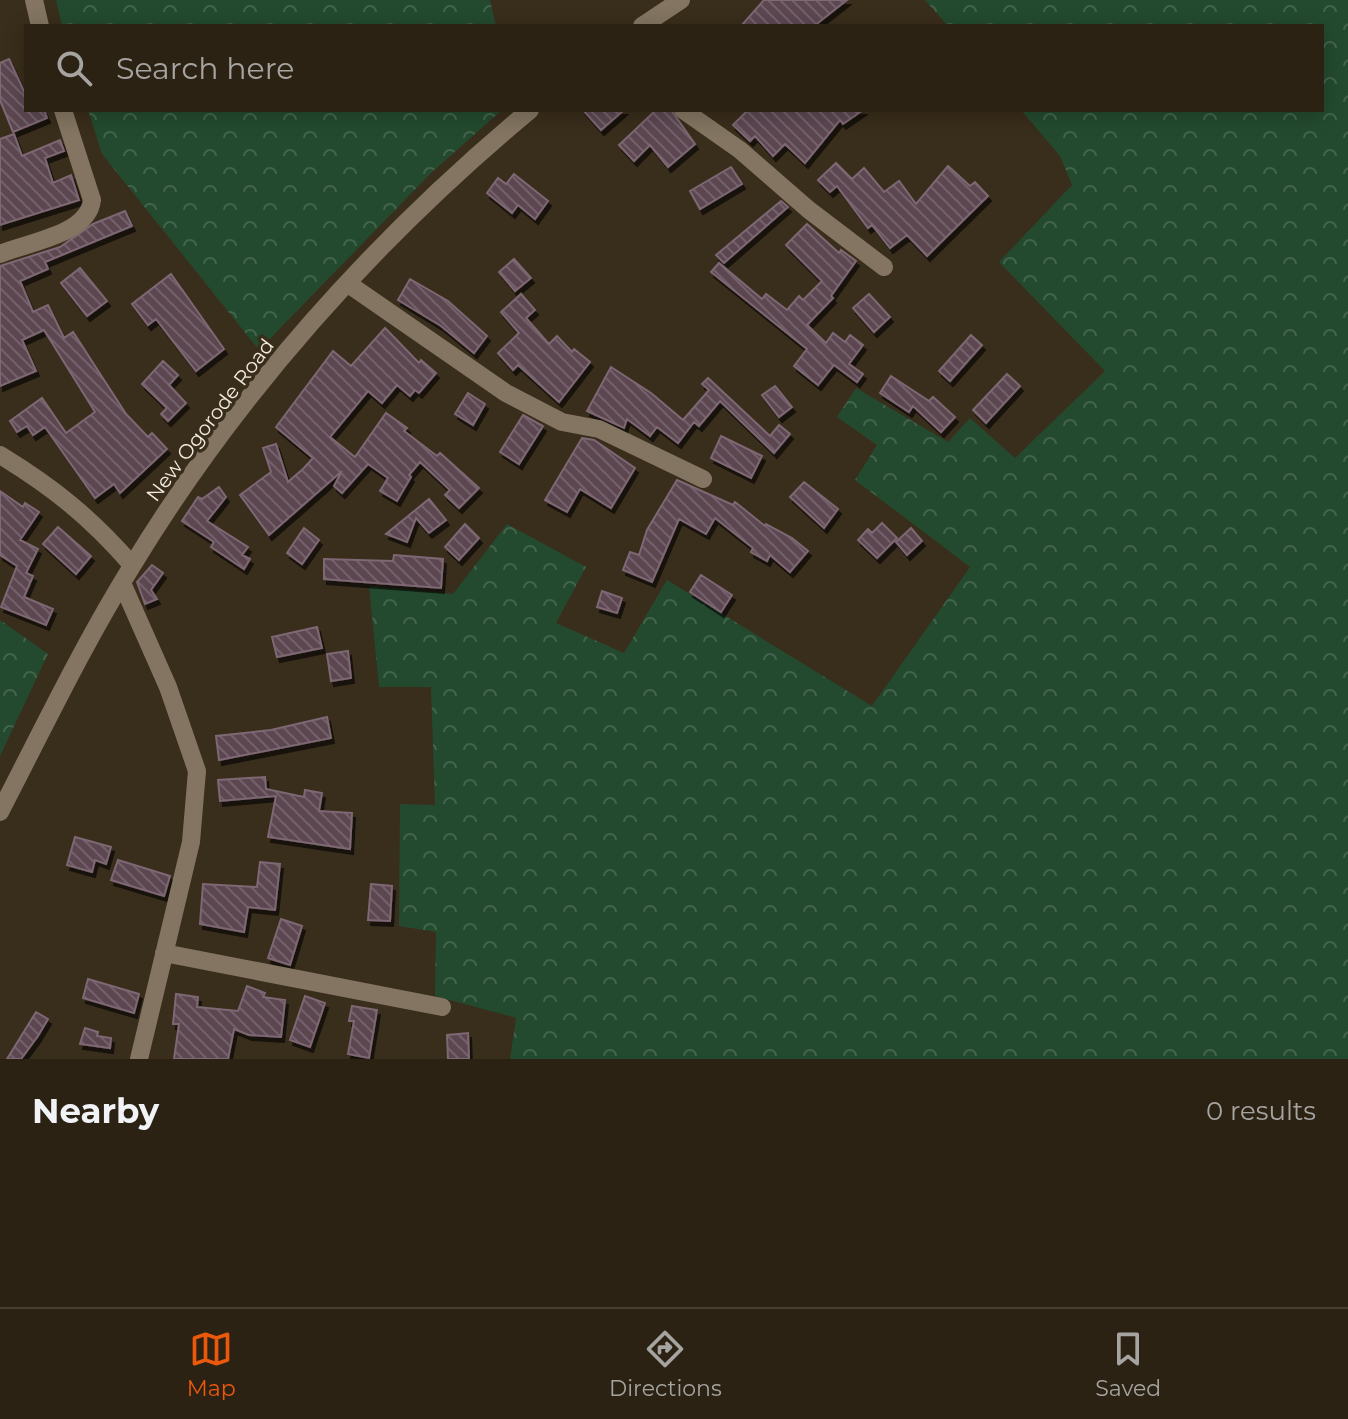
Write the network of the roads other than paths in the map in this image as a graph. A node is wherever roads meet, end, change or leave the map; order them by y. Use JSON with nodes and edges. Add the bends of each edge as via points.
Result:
{"nodes":[{"id":1,"x":34,"y":0,"type":"edge"},
{"id":2,"x":681,"y":0,"type":"edge"},
{"id":3,"x":40,"y":24,"type":"edge"},
{"id":4,"x":645,"y":24,"type":"edge"},
{"id":5,"x":64,"y":112,"type":"edge"},
{"id":6,"x":528,"y":112,"type":"edge"},
{"id":7,"x":686,"y":112,"type":"edge"},
{"id":8,"x":0,"y":254,"type":"edge"},
{"id":9,"x":884,"y":267,"type":"dead end"},
{"id":10,"x":347,"y":283,"type":"junction"},
{"id":11,"x":0,"y":455,"type":"edge"},
{"id":12,"x":703,"y":479,"type":"dead end"},
{"id":13,"x":132,"y":565,"type":"junction"},
{"id":14,"x":122,"y":583,"type":"junction"},
{"id":15,"x":0,"y":812,"type":"edge"},
{"id":16,"x":164,"y":953,"type":"junction"},
{"id":17,"x":442,"y":1007,"type":"dead end"},
{"id":18,"x":139,"y":1059,"type":"edge"}],
"edges":[{"from":1,"to":3,"type":"street"},
{"from":2,"to":4,"type":"street"},
{"from":5,"to":8,"type":"street","via":[[91,211],[77,225]]},
{"from":6,"to":10,"type":"street","name":"New Ogorode Road","via":[[452,175]]},
{"from":7,"to":9,"type":"street"},
{"from":10,"to":12,"type":"street","via":[[506,393],[562,422],[599,429]]},
{"from":10,"to":13,"type":"street","name":"New Ogorode Road","via":[[252,394]]},
{"from":11,"to":13,"type":"street","via":[[94,521]]},
{"from":13,"to":14,"type":"street","name":"New Ogorode Road"},
{"from":14,"to":15,"type":"street","name":"New Ogorode Road","via":[[66,679]]},
{"from":14,"to":16,"type":"street","via":[[168,687],[197,771],[191,842]]},
{"from":16,"to":17,"type":"street"},
{"from":16,"to":18,"type":"street"}]}
